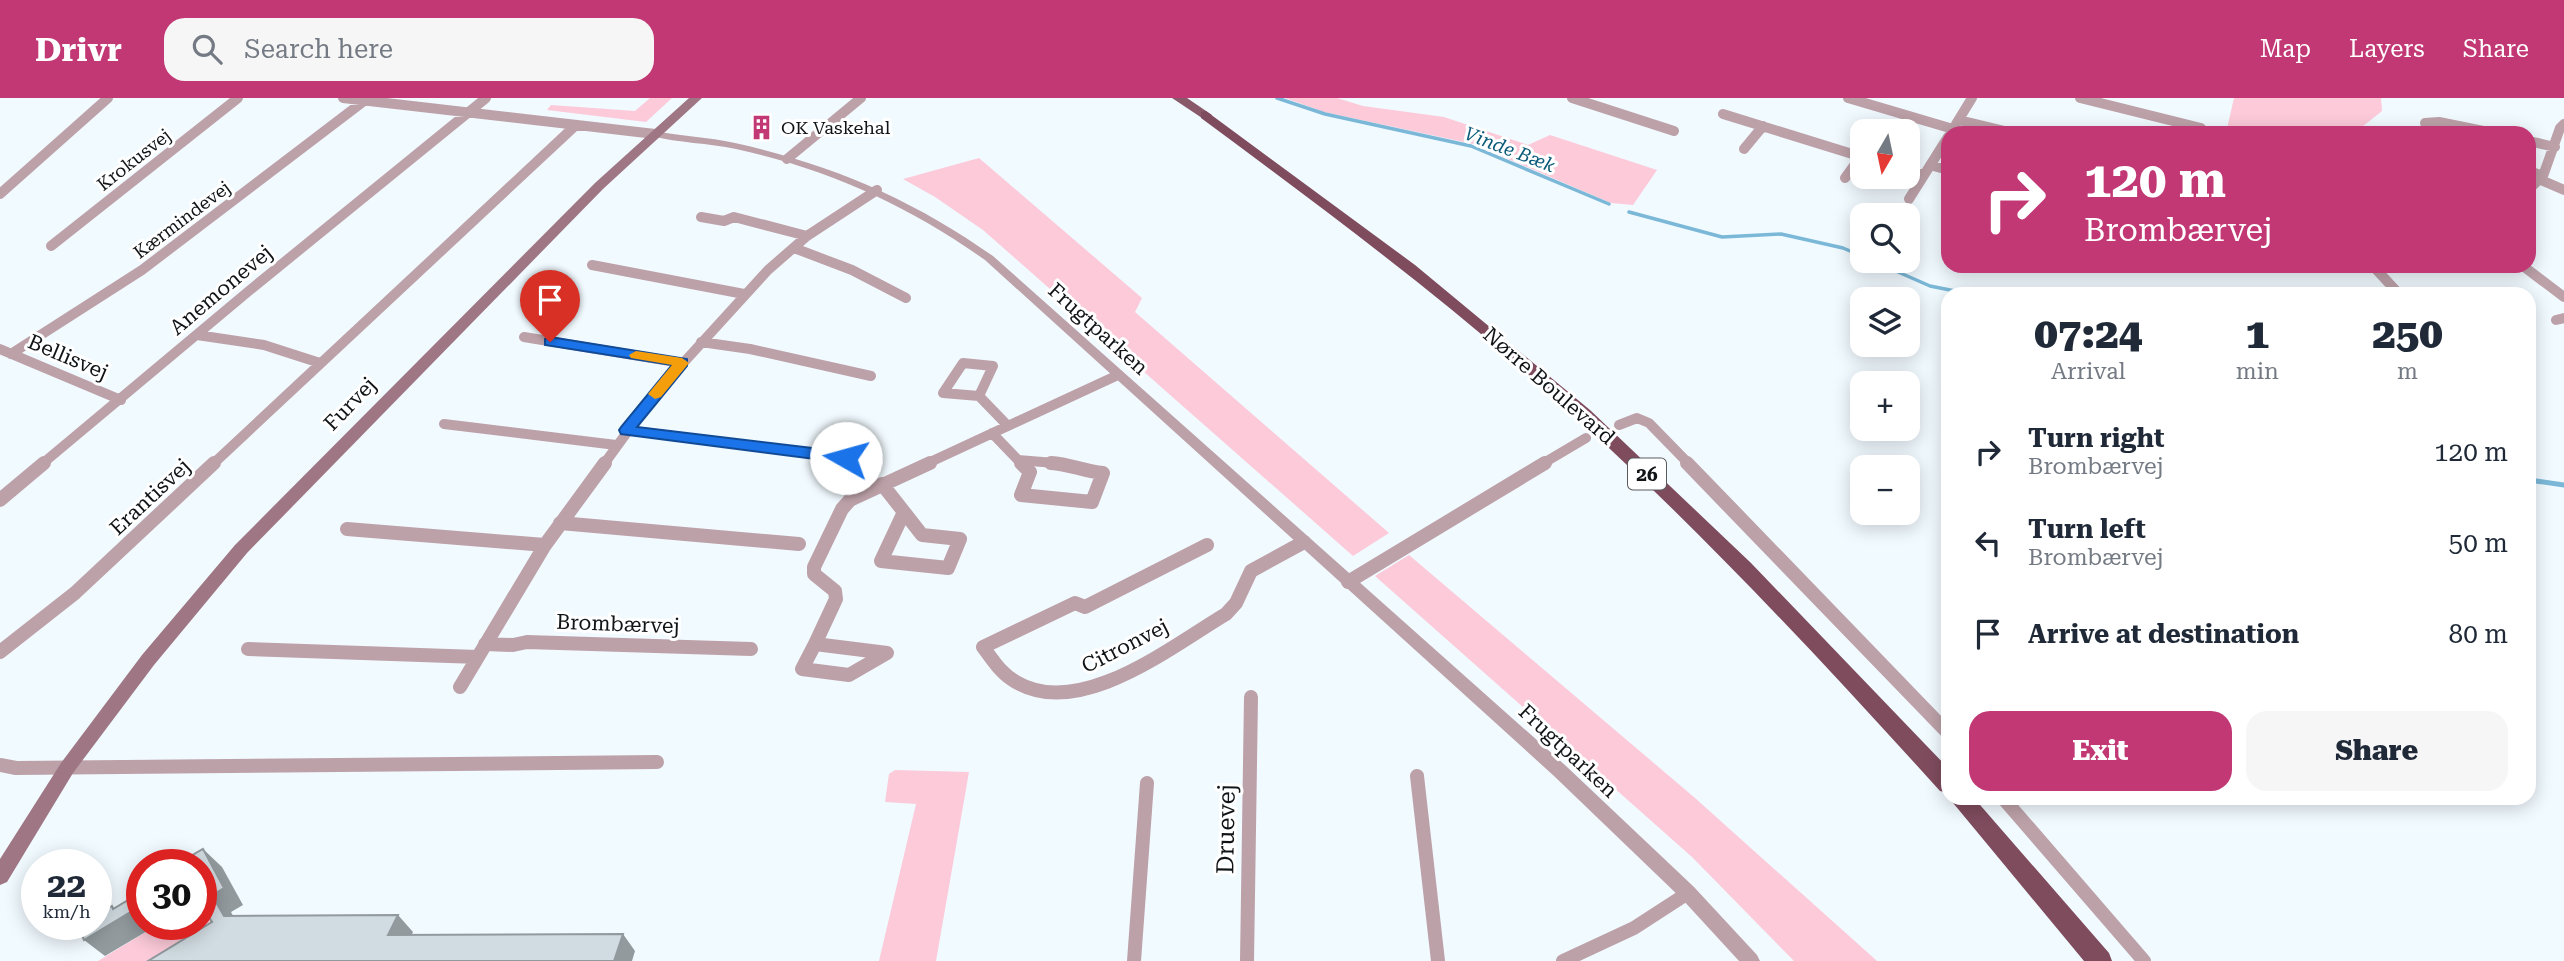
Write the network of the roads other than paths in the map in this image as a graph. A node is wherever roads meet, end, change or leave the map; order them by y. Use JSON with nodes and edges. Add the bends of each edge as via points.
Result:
{"nodes":[{"id":1,"x":108,"y":98,"type":"edge"},
{"id":2,"x":238,"y":98,"type":"edge"},
{"id":3,"x":343,"y":98,"type":"edge"},
{"id":4,"x":486,"y":98,"type":"edge"},
{"id":5,"x":696,"y":98,"type":"edge"},
{"id":6,"x":861,"y":98,"type":"edge"},
{"id":7,"x":1178,"y":98,"type":"edge"},
{"id":8,"x":1186,"y":98,"type":"edge"},
{"id":9,"x":1572,"y":98,"type":"edge"},
{"id":10,"x":1848,"y":98,"type":"edge"},
{"id":11,"x":1972,"y":98,"type":"edge"},
{"id":12,"x":2080,"y":98,"type":"edge"},
{"id":13,"x":365,"y":101,"type":"junction"},
{"id":14,"x":468,"y":113,"type":"junction"},
{"id":15,"x":1723,"y":114,"type":"dead end"},
{"id":16,"x":1206,"y":115,"type":"junction"},
{"id":17,"x":1959,"y":120,"type":"junction"},
{"id":18,"x":2564,"y":124,"type":"edge"},
{"id":19,"x":576,"y":125,"type":"junction"},
{"id":20,"x":1763,"y":126,"type":"junction"},
{"id":21,"x":1955,"y":126,"type":"edge"},
{"id":22,"x":1984,"y":126,"type":"edge"},
{"id":23,"x":2193,"y":126,"type":"edge"},
{"id":24,"x":2429,"y":126,"type":"edge"},
{"id":25,"x":2459,"y":126,"type":"edge"},
{"id":26,"x":1941,"y":130,"type":"edge"},
{"id":27,"x":1674,"y":131,"type":"dead end"},
{"id":28,"x":655,"y":134,"type":"junction"},
{"id":29,"x":2536,"y":143,"type":"edge"},
{"id":30,"x":2555,"y":147,"type":"junction"},
{"id":31,"x":1941,"y":148,"type":"edge"},
{"id":32,"x":1744,"y":149,"type":"dead end"},
{"id":33,"x":1850,"y":153,"type":"edge"},
{"id":34,"x":788,"y":159,"type":"junction"},
{"id":35,"x":1930,"y":166,"type":"junction"},
{"id":36,"x":1941,"y":168,"type":"edge"},
{"id":37,"x":1850,"y":172,"type":"edge"},
{"id":38,"x":1920,"y":175,"type":"edge"},
{"id":39,"x":2536,"y":175,"type":"edge"},
{"id":40,"x":1924,"y":176,"type":"junction"},
{"id":41,"x":1845,"y":178,"type":"dead end"},
{"id":42,"x":2541,"y":178,"type":"junction"},
{"id":43,"x":2536,"y":183,"type":"edge"},
{"id":44,"x":877,"y":190,"type":"junction"},
{"id":45,"x":2564,"y":190,"type":"edge"},
{"id":46,"x":0,"y":194,"type":"edge"},
{"id":47,"x":1909,"y":199,"type":"dead end"},
{"id":48,"x":701,"y":217,"type":"dead end"},
{"id":49,"x":807,"y":236,"type":"junction"},
{"id":50,"x":51,"y":246,"type":"dead end"},
{"id":51,"x":794,"y":248,"type":"junction"},
{"id":52,"x":592,"y":265,"type":"dead end"},
{"id":53,"x":2380,"y":273,"type":"edge"},
{"id":54,"x":2532,"y":273,"type":"edge"},
{"id":55,"x":2392,"y":287,"type":"edge"},
{"id":56,"x":744,"y":294,"type":"junction"},
{"id":57,"x":2564,"y":297,"type":"edge"},
{"id":58,"x":906,"y":298,"type":"dead end"},
{"id":59,"x":197,"y":335,"type":"junction"},
{"id":60,"x":524,"y":337,"type":"dead end"},
{"id":61,"x":701,"y":342,"type":"junction"},
{"id":62,"x":5,"y":351,"type":"edge"},
{"id":63,"x":320,"y":363,"type":"junction"},
{"id":64,"x":682,"y":363,"type":"junction"},
{"id":65,"x":1118,"y":375,"type":"junction"},
{"id":66,"x":871,"y":376,"type":"dead end"},
{"id":67,"x":979,"y":396,"type":"dead end"},
{"id":68,"x":121,"y":400,"type":"junction"},
{"id":69,"x":443,"y":424,"type":"dead end"},
{"id":70,"x":1619,"y":425,"type":"dead end"},
{"id":71,"x":1008,"y":426,"type":"junction"},
{"id":72,"x":626,"y":430,"type":"junction"},
{"id":73,"x":992,"y":433,"type":"junction"},
{"id":74,"x":1586,"y":438,"type":"dead end"},
{"id":75,"x":616,"y":445,"type":"junction"},
{"id":76,"x":846,"y":458,"type":"dead end"},
{"id":77,"x":1018,"y":460,"type":"junction"},
{"id":78,"x":882,"y":484,"type":"junction"},
{"id":79,"x":0,"y":499,"type":"edge"},
{"id":80,"x":904,"y":512,"type":"junction"},
{"id":81,"x":559,"y":523,"type":"junction"},
{"id":82,"x":347,"y":528,"type":"dead end"},
{"id":83,"x":1304,"y":542,"type":"junction"},
{"id":84,"x":799,"y":544,"type":"dead end"},
{"id":85,"x":545,"y":545,"type":"junction"},
{"id":86,"x":1207,"y":545,"type":"dead end"},
{"id":87,"x":1348,"y":582,"type":"junction"},
{"id":88,"x":485,"y":644,"type":"junction"},
{"id":89,"x":815,"y":644,"type":"junction"},
{"id":90,"x":248,"y":649,"type":"dead end"},
{"id":91,"x":751,"y":649,"type":"dead end"},
{"id":92,"x":0,"y":652,"type":"edge"},
{"id":93,"x":478,"y":657,"type":"junction"},
{"id":94,"x":460,"y":687,"type":"dead end"},
{"id":95,"x":1251,"y":697,"type":"dead end"},
{"id":96,"x":1941,"y":726,"type":"edge"},
{"id":97,"x":657,"y":762,"type":"dead end"},
{"id":98,"x":0,"y":765,"type":"edge"},
{"id":99,"x":68,"y":768,"type":"junction"},
{"id":100,"x":1941,"y":775,"type":"edge"},
{"id":101,"x":1417,"y":776,"type":"dead end"},
{"id":102,"x":1147,"y":783,"type":"dead end"},
{"id":103,"x":1966,"y":805,"type":"edge"},
{"id":104,"x":2009,"y":805,"type":"edge"},
{"id":105,"x":0,"y":876,"type":"edge"},
{"id":106,"x":1688,"y":893,"type":"junction"},
{"id":107,"x":1134,"y":961,"type":"edge"},
{"id":108,"x":1247,"y":961,"type":"edge"},
{"id":109,"x":1437,"y":961,"type":"edge"},
{"id":110,"x":1563,"y":961,"type":"edge"},
{"id":111,"x":1751,"y":961,"type":"edge"},
{"id":112,"x":2100,"y":961,"type":"edge"},
{"id":113,"x":2144,"y":961,"type":"edge"}],
"edges":[{"from":1,"to":46,"type":"street"},
{"from":2,"to":50,"type":"street","name":"Krokusvej"},
{"from":3,"to":13,"type":"street"},
{"from":4,"to":14,"type":"street"},
{"from":5,"to":28,"type":"main road","name":"Furvej"},
{"from":6,"to":34,"type":"street"},
{"from":7,"to":16,"type":"main road","name":"Nørre Boulevard","number":"26"},
{"from":8,"to":16,"type":"main road","name":"Nørre Boulevard","number":"26"},
{"from":9,"to":27,"type":"street"},
{"from":10,"to":26,"type":"street"},
{"from":11,"to":17,"type":"street"},
{"from":12,"to":23,"type":"street"},
{"from":13,"to":14,"type":"street"},
{"from":13,"to":62,"type":"street","name":"Kærmindevej","via":[[142,270]]},
{"from":14,"to":19,"type":"street"},
{"from":14,"to":59,"type":"street","name":"Anemonevej"},
{"from":15,"to":20,"type":"street"},
{"from":16,"to":100,"type":"highway","name":"Nørre Boulevard","number":"26","via":[[1389,251],[1529,365],[1691,514]]},
{"from":17,"to":21,"type":"street"},
{"from":17,"to":22,"type":"street"},
{"from":18,"to":30,"type":"street"},
{"from":19,"to":28,"type":"street"},
{"from":19,"to":63,"type":"street","name":"Erantisvej"},
{"from":20,"to":32,"type":"street"},
{"from":20,"to":33,"type":"street"},
{"from":24,"to":25,"type":"street","via":[[2425,123]]},
{"from":28,"to":34,"type":"street","name":"Frugtparken"},
{"from":28,"to":99,"type":"main road","name":"Furvej","via":[[241,549],[148,660]]},
{"from":29,"to":30,"type":"street"},
{"from":30,"to":42,"type":"street"},
{"from":31,"to":35,"type":"street"},
{"from":34,"to":44,"type":"street","name":"Frugtparken"},
{"from":35,"to":36,"type":"street"},
{"from":35,"to":40,"type":"street"},
{"from":37,"to":41,"type":"street"},
{"from":38,"to":40,"type":"street"},
{"from":39,"to":42,"type":"street"},
{"from":40,"to":47,"type":"street"},
{"from":42,"to":43,"type":"street"},
{"from":42,"to":45,"type":"street"},
{"from":44,"to":49,"type":"street"},
{"from":44,"to":65,"type":"street","name":"Frugtparken","via":[[939,223],[989,258]]},
{"from":48,"to":49,"type":"street","via":[[724,221],[734,216]]},
{"from":49,"to":51,"type":"street"},
{"from":51,"to":56,"type":"street"},
{"from":51,"to":58,"type":"street","via":[[878,280]]},
{"from":52,"to":56,"type":"street"},
{"from":53,"to":55,"type":"street"},
{"from":54,"to":57,"type":"street"},
{"from":56,"to":61,"type":"street"},
{"from":59,"to":63,"type":"street","via":[[264,345]]},
{"from":59,"to":68,"type":"street","name":"Anemonevej"},
{"from":60,"to":64,"type":"street"},
{"from":61,"to":64,"type":"street"},
{"from":61,"to":66,"type":"street"},
{"from":62,"to":68,"type":"street","name":"Bellisvej"},
{"from":63,"to":92,"type":"street","name":"Erantisvej","via":[[75,593]]},
{"from":64,"to":72,"type":"street"},
{"from":65,"to":71,"type":"street"},
{"from":65,"to":83,"type":"street","name":"Frugtparken"},
{"from":67,"to":71,"type":"street"},
{"from":68,"to":79,"type":"street","name":"Anemonevej"},
{"from":69,"to":75,"type":"street"},
{"from":70,"to":96,"type":"street","via":[[1637,418],[1649,423]]},
{"from":71,"to":73,"type":"street"},
{"from":72,"to":75,"type":"street"},
{"from":72,"to":76,"type":"street"},
{"from":73,"to":77,"type":"street"},
{"from":73,"to":78,"type":"street"},
{"from":74,"to":87,"type":"street"},
{"from":75,"to":81,"type":"street"},
{"from":77,"to":77,"type":"street","via":[[1102,473],[1092,502],[1021,495],[1030,472]]},
{"from":78,"to":80,"type":"street"},
{"from":78,"to":89,"type":"street","via":[[842,509],[814,568],[814,574],[835,591],[836,599]]},
{"from":80,"to":80,"type":"street","via":[[881,561],[948,568],[960,539],[922,535]]},
{"from":81,"to":84,"type":"street"},
{"from":81,"to":85,"type":"street"},
{"from":82,"to":85,"type":"street"},
{"from":83,"to":86,"type":"street","name":"Citronvej","via":[[1251,571],[1226,614],[1091,689],[1071,693],[1030,689],[1003,673],[983,647],[1075,603],[1085,607]]},
{"from":83,"to":87,"type":"street","name":"Frugtparken"},
{"from":85,"to":88,"type":"street"},
{"from":87,"to":106,"type":"street","name":"Frugtparken","via":[[1560,771]]},
{"from":88,"to":91,"type":"street","name":"Brombærvej"},
{"from":88,"to":93,"type":"street"},
{"from":89,"to":89,"type":"street","via":[[851,648],[887,653],[849,675],[802,669]]},
{"from":90,"to":93,"type":"street"},
{"from":93,"to":94,"type":"street"},
{"from":95,"to":108,"type":"street","name":"Druevej"},
{"from":97,"to":99,"type":"street"},
{"from":98,"to":99,"type":"street"},
{"from":99,"to":105,"type":"main road","name":"Furvej"},
{"from":101,"to":109,"type":"street"},
{"from":102,"to":107,"type":"street"},
{"from":103,"to":112,"type":"highway"},
{"from":104,"to":113,"type":"street"},
{"from":106,"to":110,"type":"street","via":[[1634,928]]},
{"from":106,"to":111,"type":"street","name":"Frugtparken"}]}
